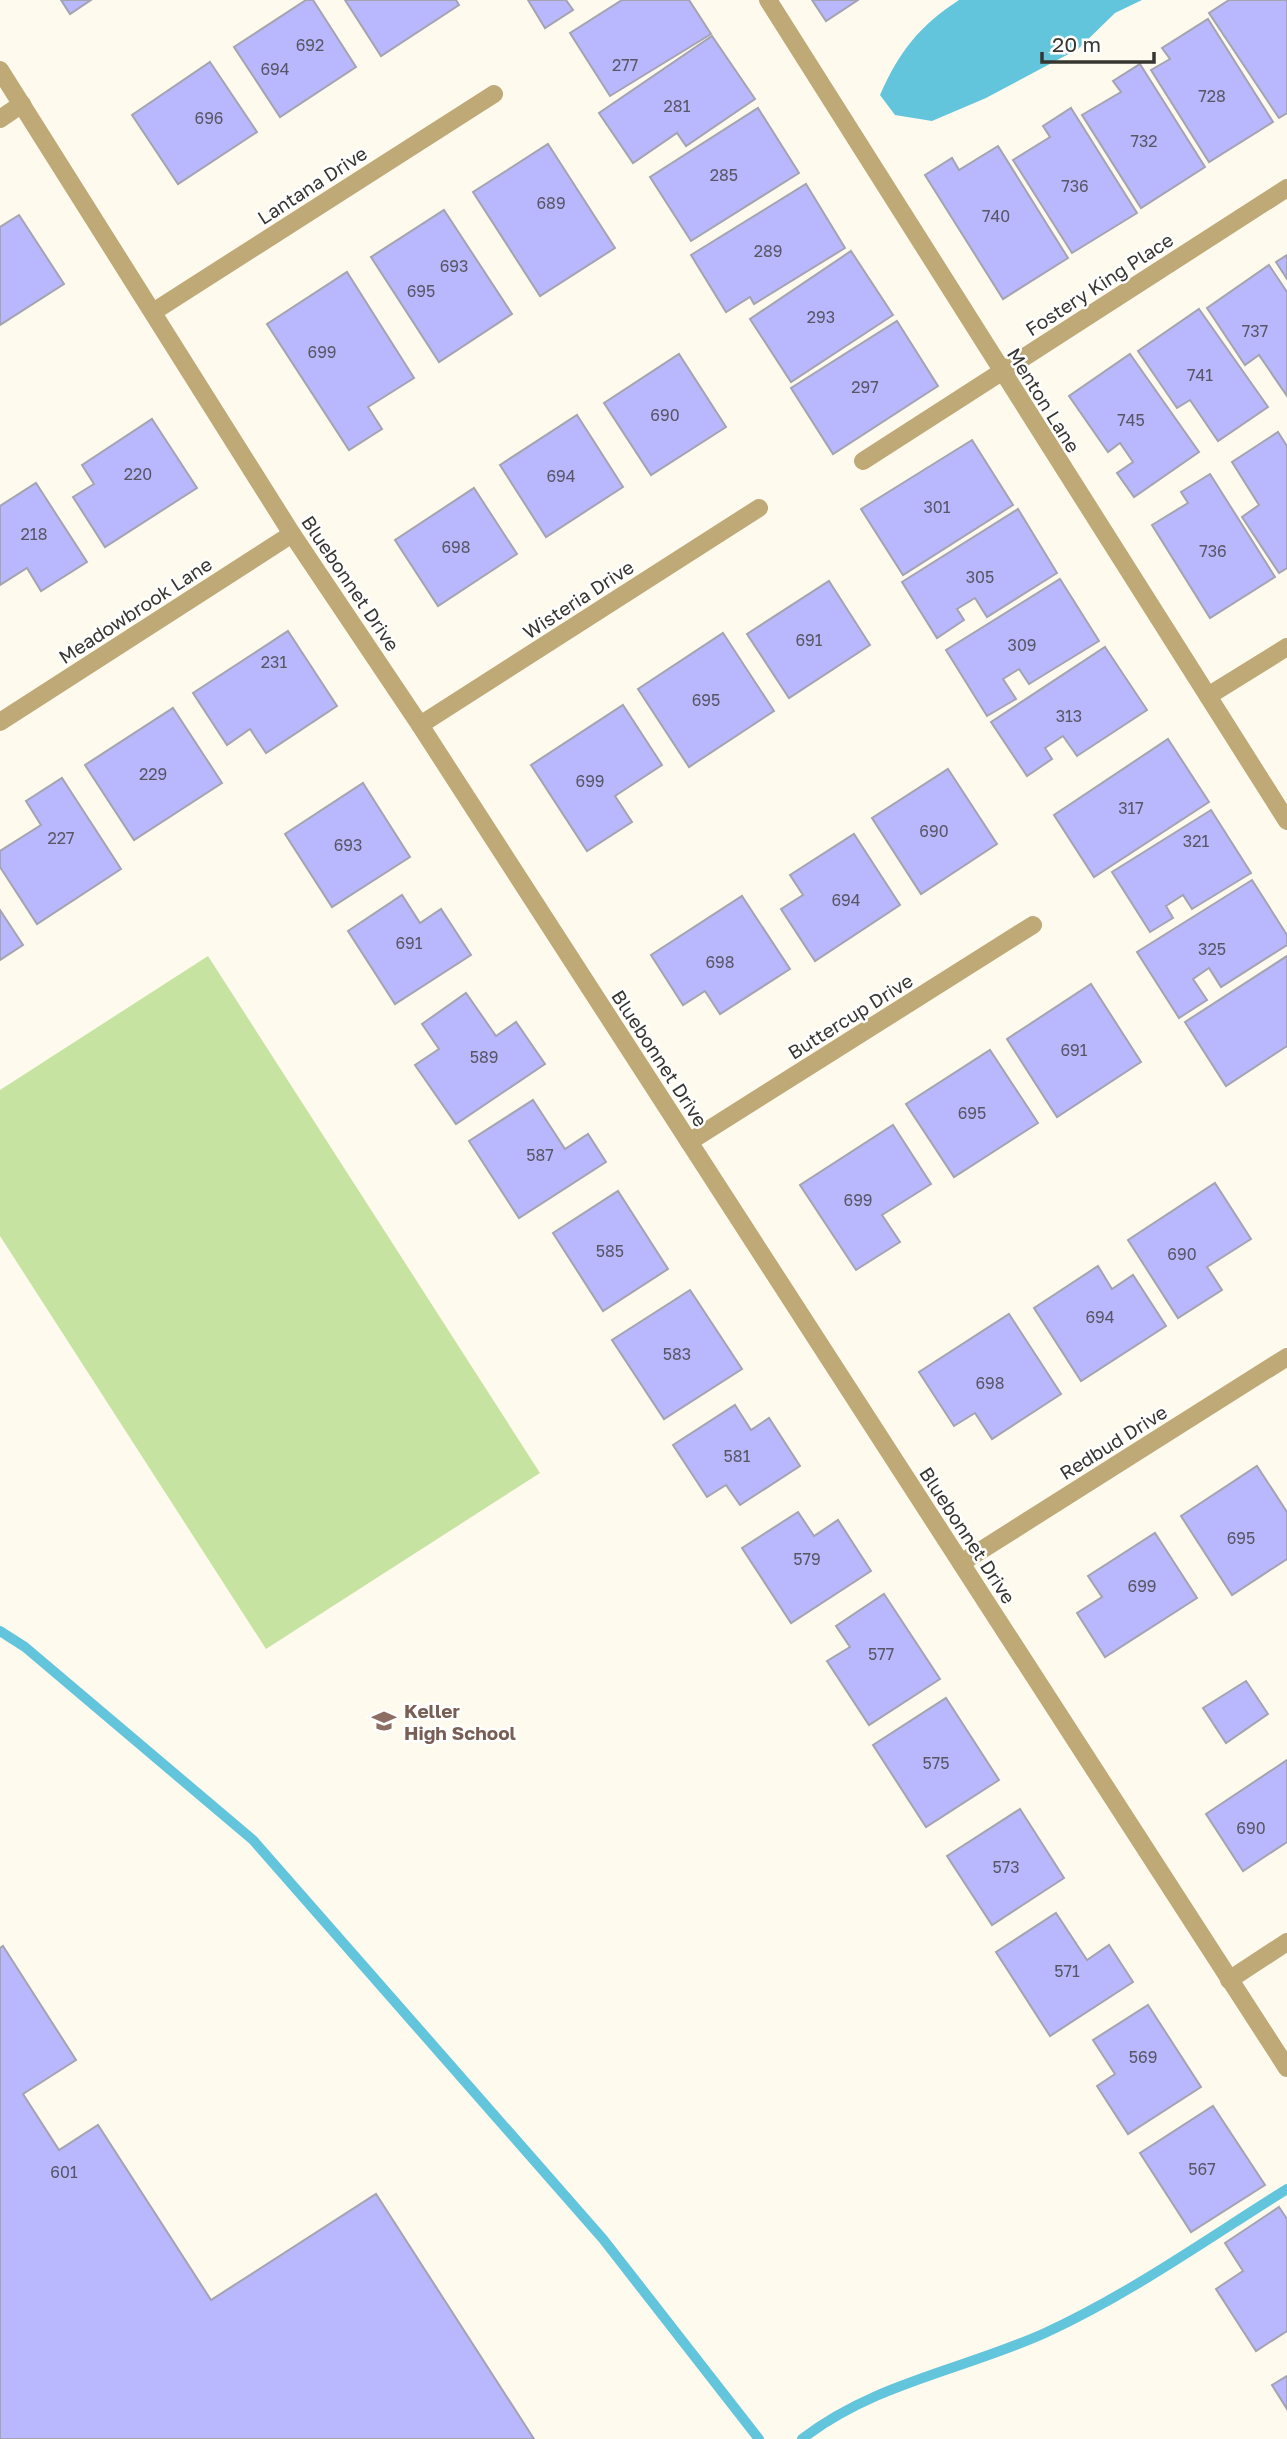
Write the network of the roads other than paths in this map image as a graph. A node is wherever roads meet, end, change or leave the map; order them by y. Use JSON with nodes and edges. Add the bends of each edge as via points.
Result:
{"nodes":[{"id":1,"x":768,"y":0,"type":"edge"},
{"id":2,"x":0,"y":70,"type":"edge"},
{"id":3,"x":494,"y":94,"type":"dead end"},
{"id":4,"x":22,"y":104,"type":"junction"},
{"id":5,"x":0,"y":119,"type":"edge"},
{"id":6,"x":1287,"y":188,"type":"edge"},
{"id":7,"x":153,"y":312,"type":"junction"},
{"id":8,"x":1002,"y":372,"type":"junction"},
{"id":9,"x":863,"y":461,"type":"dead end"},
{"id":10,"x":759,"y":509,"type":"dead end"},
{"id":11,"x":292,"y":534,"type":"junction"},
{"id":12,"x":1287,"y":646,"type":"edge"},
{"id":13,"x":1208,"y":696,"type":"junction"},
{"id":14,"x":0,"y":722,"type":"edge"},
{"id":15,"x":420,"y":725,"type":"junction"},
{"id":16,"x":1287,"y":821,"type":"edge"},
{"id":17,"x":1033,"y":925,"type":"dead end"},
{"id":18,"x":689,"y":1142,"type":"junction"},
{"id":19,"x":1287,"y":1357,"type":"edge"},
{"id":20,"x":961,"y":1563,"type":"junction"},
{"id":21,"x":1287,"y":1942,"type":"edge"},
{"id":22,"x":1229,"y":1980,"type":"junction"},
{"id":23,"x":1287,"y":2068,"type":"edge"}],
"edges":[{"from":1,"to":8,"type":"street","name":"Menton Lane"},
{"from":2,"to":4,"type":"street","name":"Bluebonnet Drive"},
{"from":3,"to":7,"type":"street","name":"Lantana Drive"},
{"from":4,"to":5,"type":"street"},
{"from":4,"to":7,"type":"street","name":"Bluebonnet Drive"},
{"from":6,"to":8,"type":"street","name":"Fostery King Place"},
{"from":7,"to":11,"type":"street","name":"Bluebonnet Drive"},
{"from":8,"to":9,"type":"street","name":"Fostery King Place"},
{"from":8,"to":13,"type":"street","name":"Menton Lane"},
{"from":10,"to":15,"type":"street","name":"Wisteria Drive"},
{"from":11,"to":14,"type":"street","name":"Meadowbrook Lane"},
{"from":11,"to":15,"type":"street","name":"Bluebonnet Drive"},
{"from":12,"to":13,"type":"street"},
{"from":13,"to":16,"type":"street","name":"Menton Lane"},
{"from":15,"to":18,"type":"street","name":"Bluebonnet Drive"},
{"from":17,"to":18,"type":"street","name":"Buttercup Drive"},
{"from":18,"to":20,"type":"street","name":"Bluebonnet Drive"},
{"from":19,"to":20,"type":"street","name":"Redbud Drive"},
{"from":20,"to":22,"type":"street","name":"Bluebonnet Drive"},
{"from":21,"to":22,"type":"street"},
{"from":22,"to":23,"type":"street","name":"Bluebonnet Drive"}]}
